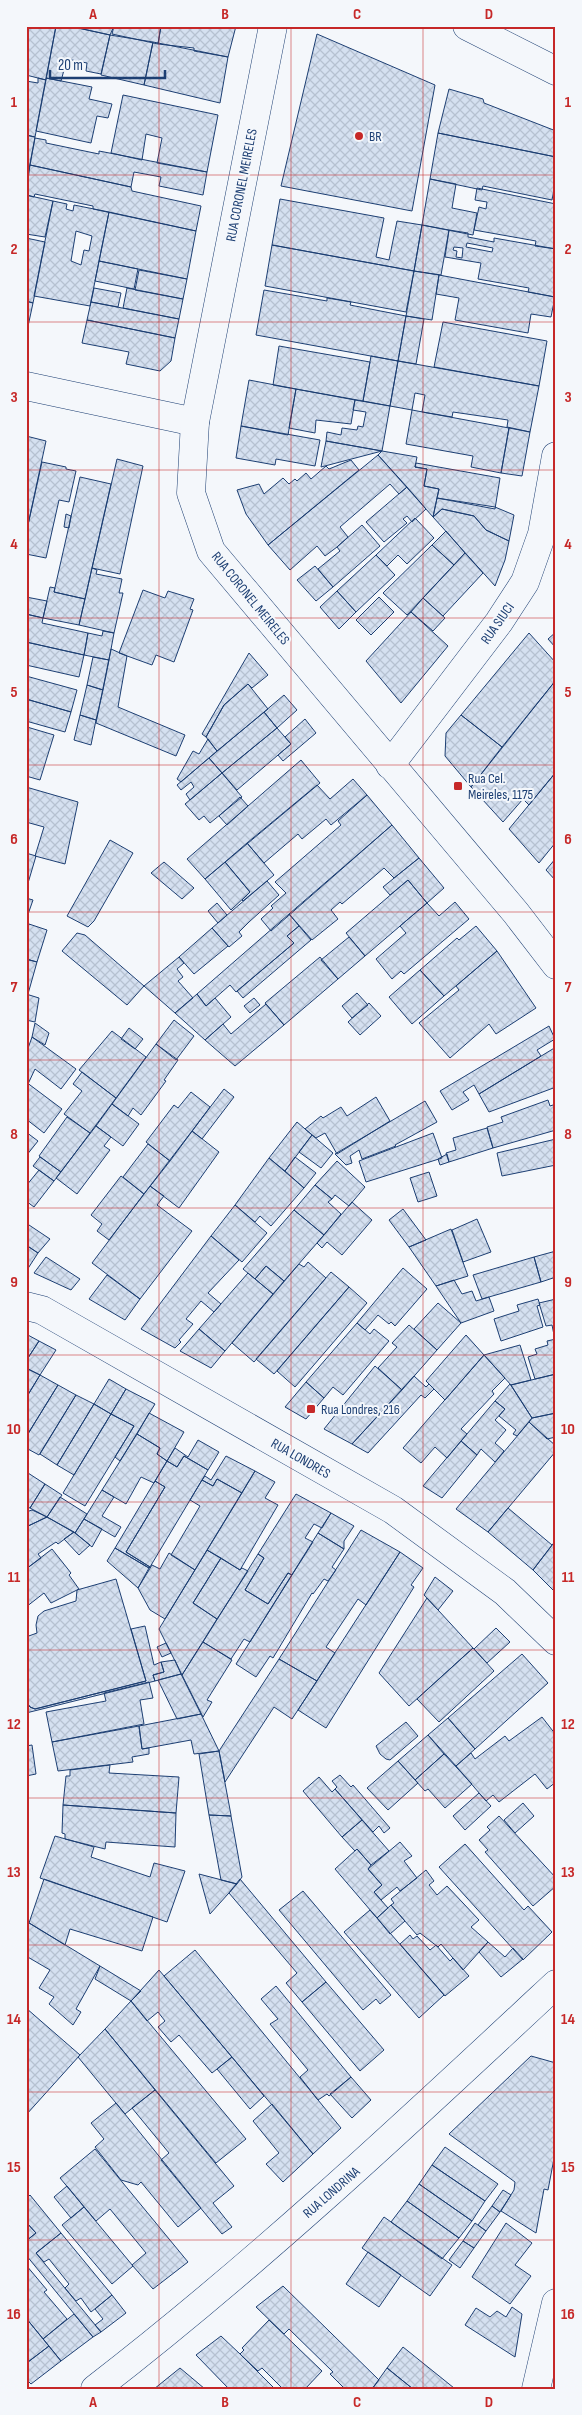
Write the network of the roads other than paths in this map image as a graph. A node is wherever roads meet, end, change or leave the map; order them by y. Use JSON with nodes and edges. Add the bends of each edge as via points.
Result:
{"nodes":[{"id":1,"x":273,"y":26,"type":"edge"},
{"id":2,"x":467,"y":26,"type":"edge"},
{"id":3,"x":556,"y":71,"type":"edge"},
{"id":4,"x":26,"y":386,"type":"edge"},
{"id":5,"x":195,"y":422,"type":"junction"},
{"id":6,"x":556,"y":456,"type":"edge"},
{"id":7,"x":390,"y":766,"type":"junction"},
{"id":8,"x":556,"y":965,"type":"edge"},
{"id":9,"x":26,"y":1306,"type":"edge"},
{"id":10,"x":556,"y":1641,"type":"edge"},
{"id":11,"x":556,"y":1984,"type":"edge"},
{"id":12,"x":556,"y":2303,"type":"edge"},
{"id":13,"x":95,"y":2389,"type":"edge"},
{"id":14,"x":536,"y":2389,"type":"edge"}],
"edges":[{"from":1,"to":5,"type":"street","name":"RUA CORONEL MEIRELES"},
{"from":2,"to":3,"type":"street"},
{"from":4,"to":5,"type":"street"},
{"from":5,"to":7,"type":"street","name":"RUA CORONEL MEIRELES","via":[[191,493],[212,551]]},
{"from":6,"to":7,"type":"street","name":"RUA SIUCI","via":[[542,534],[525,582],[499,622]]},
{"from":7,"to":8,"type":"street","name":"RUA CORONEL MEIRELES","via":[[516,913]]},
{"from":9,"to":10,"type":"street","name":"RUA LONDRES","via":[[42,1310],[393,1510],[505,1592]]},
{"from":11,"to":13,"type":"street","name":"RUA LONDRINA","via":[[369,2159],[175,2327]]},
{"from":12,"to":14,"type":"street"}]}
